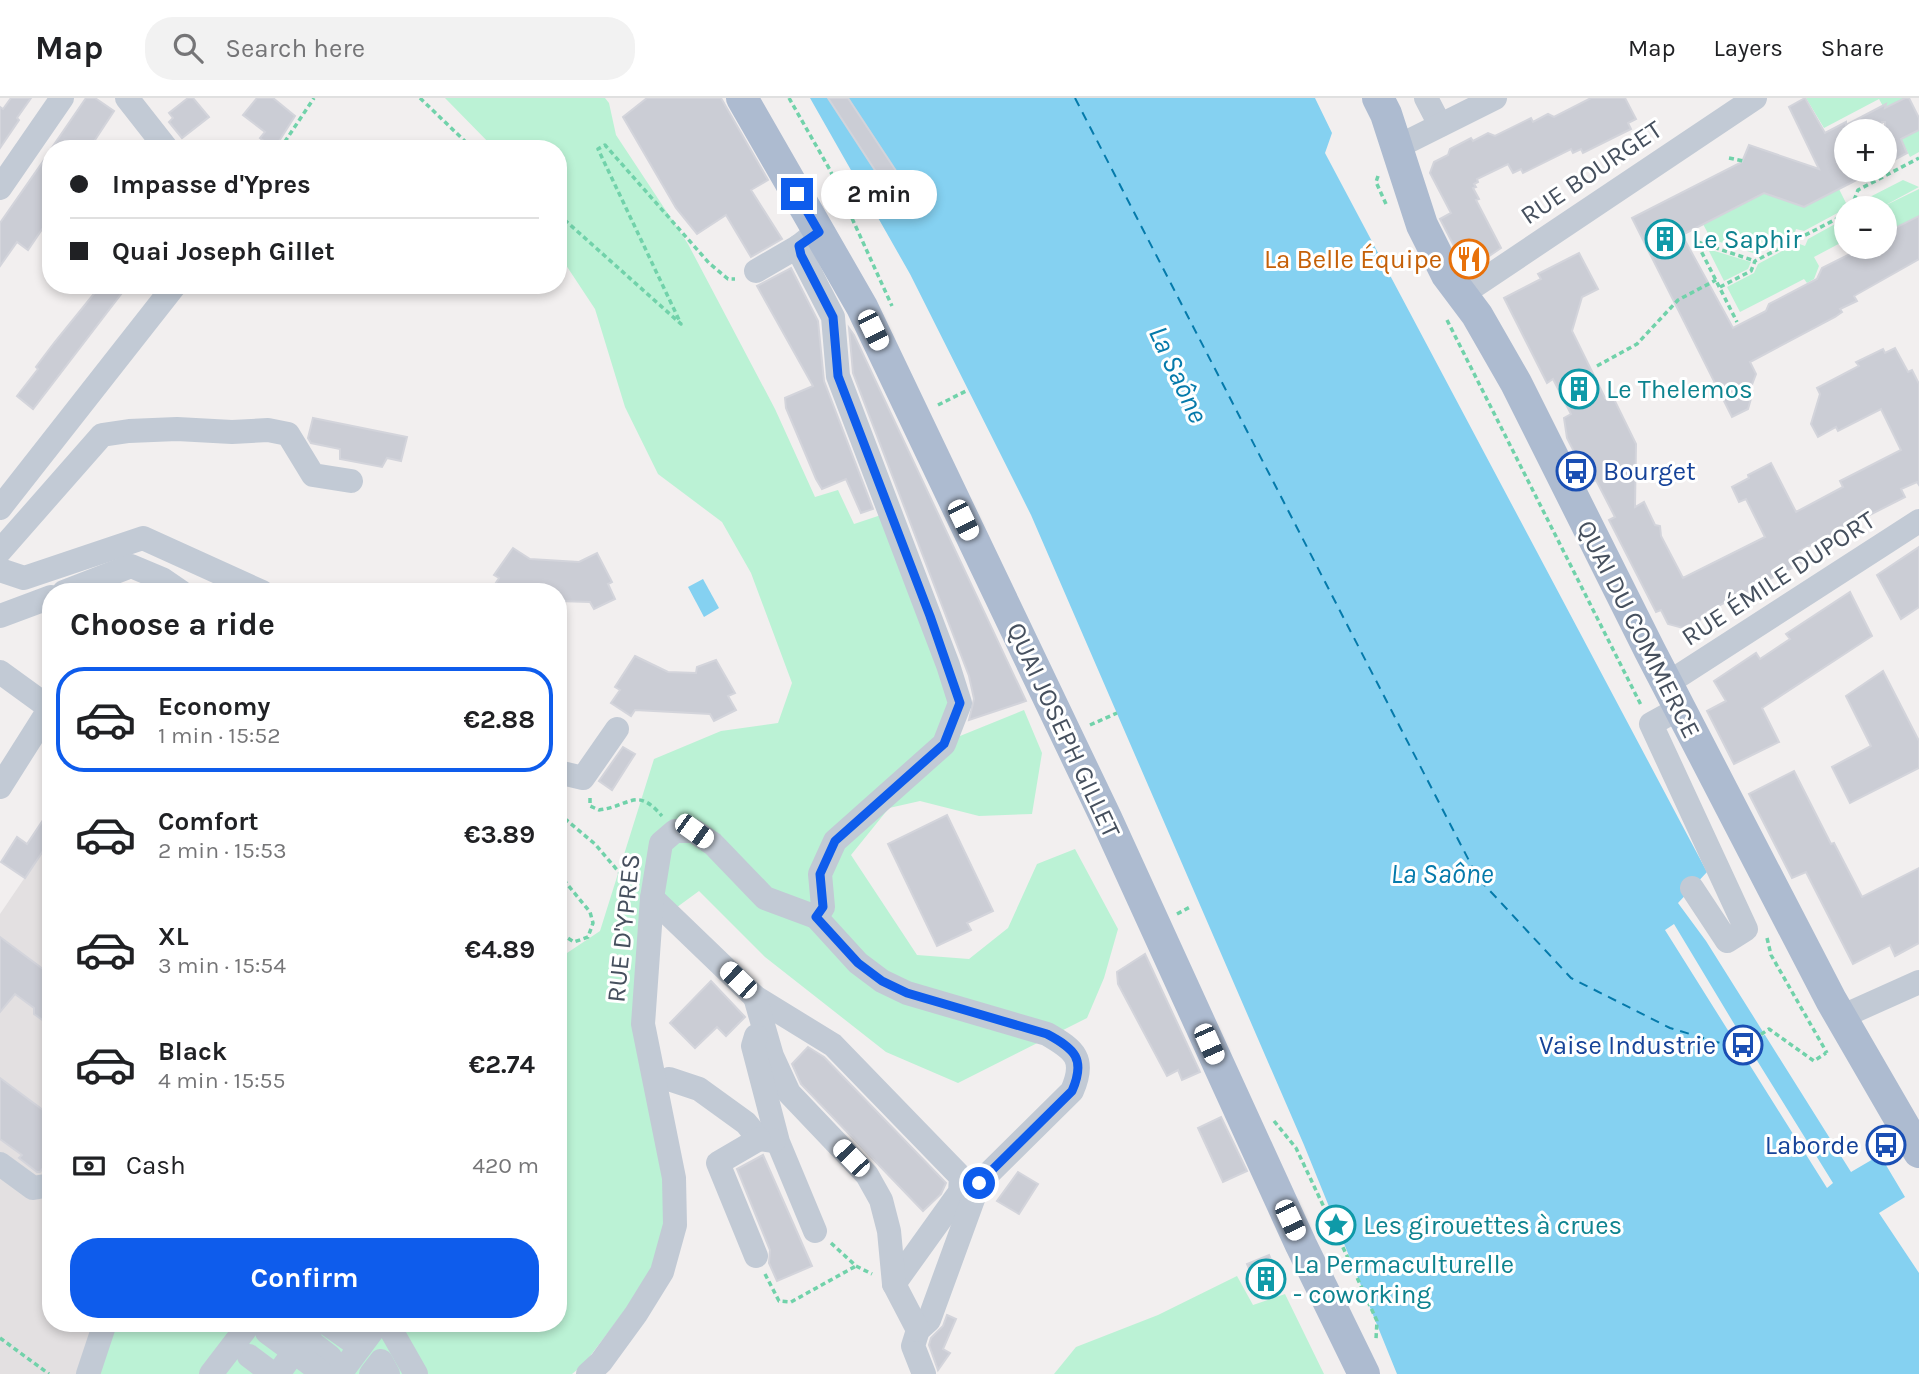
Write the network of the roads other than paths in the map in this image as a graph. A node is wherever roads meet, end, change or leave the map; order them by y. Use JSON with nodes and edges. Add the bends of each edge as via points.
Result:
{"nodes":[{"id":1,"x":62,"y":98,"type":"edge"},
{"id":2,"x":127,"y":98,"type":"edge"},
{"id":3,"x":742,"y":98,"type":"edge"},
{"id":4,"x":1378,"y":98,"type":"edge"},
{"id":5,"x":1426,"y":98,"type":"edge"},
{"id":6,"x":1495,"y":98,"type":"edge"},
{"id":7,"x":1748,"y":100,"type":"edge"},
{"id":8,"x":1440,"y":125,"type":"junction"},
{"id":9,"x":160,"y":140,"type":"edge"},
{"id":10,"x":1395,"y":148,"type":"junction"},
{"id":11,"x":0,"y":188,"type":"edge"},
{"id":12,"x":809,"y":239,"type":"junction"},
{"id":13,"x":756,"y":271,"type":"dead end"},
{"id":14,"x":169,"y":294,"type":"edge"},
{"id":15,"x":1452,"y":304,"type":"junction"},
{"id":16,"x":351,"y":481,"type":"dead end"},
{"id":17,"x":0,"y":508,"type":"edge"},
{"id":18,"x":1919,"y":521,"type":"edge"},
{"id":19,"x":0,"y":551,"type":"edge"},
{"id":20,"x":0,"y":570,"type":"edge"},
{"id":21,"x":87,"y":583,"type":"edge"},
{"id":22,"x":168,"y":583,"type":"edge"},
{"id":23,"x":242,"y":583,"type":"edge"},
{"id":24,"x":42,"y":600,"type":"edge"},
{"id":25,"x":0,"y":616,"type":"edge"},
{"id":26,"x":0,"y":672,"type":"edge"},
{"id":27,"x":1674,"y":695,"type":"junction"},
{"id":28,"x":42,"y":702,"type":"edge"},
{"id":29,"x":42,"y":721,"type":"edge"},
{"id":30,"x":617,"y":729,"type":"dead end"},
{"id":31,"x":567,"y":774,"type":"edge"},
{"id":32,"x":0,"y":788,"type":"edge"},
{"id":33,"x":1692,"y":888,"type":"dead end"},
{"id":34,"x":652,"y":898,"type":"junction"},
{"id":35,"x":816,"y":917,"type":"junction"},
{"id":36,"x":1919,"y":982,"type":"edge"},
{"id":37,"x":758,"y":1008,"type":"junction"},
{"id":38,"x":1841,"y":1017,"type":"junction"},
{"id":39,"x":669,"y":1079,"type":"dead end"},
{"id":40,"x":769,"y":1140,"type":"junction"},
{"id":41,"x":1919,"y":1152,"type":"edge"},
{"id":42,"x":0,"y":1164,"type":"edge"},
{"id":43,"x":42,"y":1186,"type":"edge"},
{"id":44,"x":815,"y":1231,"type":"road end"},
{"id":45,"x":756,"y":1256,"type":"road end"},
{"id":46,"x":894,"y":1284,"type":"junction"},
{"id":47,"x":918,"y":1330,"type":"junction"},
{"id":48,"x":102,"y":1332,"type":"edge"},
{"id":49,"x":362,"y":1332,"type":"edge"},
{"id":50,"x":376,"y":1332,"type":"edge"},
{"id":51,"x":290,"y":1352,"type":"edge"},
{"id":52,"x":220,"y":1371,"type":"edge"},
{"id":53,"x":88,"y":1374,"type":"edge"},
{"id":54,"x":371,"y":1374,"type":"edge"},
{"id":55,"x":388,"y":1374,"type":"edge"},
{"id":56,"x":416,"y":1374,"type":"edge"},
{"id":57,"x":588,"y":1374,"type":"edge"},
{"id":58,"x":924,"y":1374,"type":"edge"},
{"id":59,"x":1364,"y":1374,"type":"edge"}],
"edges":[{"from":1,"to":11,"type":"street"},
{"from":2,"to":9,"type":"street"},
{"from":3,"to":12,"type":"main road","name":"QUAI JOSEPH GILLET"},
{"from":4,"to":10,"type":"main road","name":"QUAI DU COMMERCE"},
{"from":5,"to":8,"type":"street"},
{"from":6,"to":8,"type":"street"},
{"from":7,"to":15,"type":"street","name":"RUE BOURGET"},
{"from":8,"to":10,"type":"street"},
{"from":10,"to":15,"type":"main road","name":"QUAI DU COMMERCE","via":[[1422,225],[1447,275]]},
{"from":12,"to":13,"type":"street"},
{"from":12,"to":35,"type":"street","via":[[801,255],[833,317],[838,376],[960,703],[944,744],[835,841],[820,874],[823,907]]},
{"from":12,"to":59,"type":"main road","name":"QUAI JOSEPH GILLET","via":[[862,307]]},
{"from":14,"to":17,"type":"street"},
{"from":15,"to":27,"type":"main road","name":"QUAI DU COMMERCE","via":[[1477,315],[1516,383]]},
{"from":16,"to":19,"type":"street","via":[[313,475],[288,434],[268,430],[177,429],[102,435]]},
{"from":18,"to":27,"type":"street","name":"RUE ÉMILE DUPORT"},
{"from":20,"to":23,"type":"street","via":[[24,578],[143,538]]},
{"from":21,"to":22,"type":"street","via":[[131,566]]},
{"from":24,"to":25,"type":"street"},
{"from":26,"to":28,"type":"street"},
{"from":27,"to":33,"type":"street","name":"RUE ÉMILE DUPORT","via":[[1651,724],[1746,929],[1727,941]]},
{"from":27,"to":38,"type":"main road","name":"QUAI DU COMMERCE"},
{"from":29,"to":32,"type":"street"},
{"from":30,"to":31,"type":"street","via":[[583,778]]},
{"from":34,"to":35,"type":"street","name":"RUE D'YPRES","via":[[661,843],[675,831],[694,831],[765,898]]},
{"from":34,"to":37,"type":"street"},
{"from":34,"to":57,"type":"street","name":"RUE D'YPRES","via":[[643,1024],[674,1178],[675,1225],[662,1272]]},
{"from":35,"to":47,"type":"street","via":[[858,963],[882,981],[907,993],[1047,1034],[1066,1044],[1077,1059],[1079,1074],[1072,1091],[979,1183],[929,1320]]},
{"from":36,"to":38,"type":"street"},
{"from":37,"to":40,"type":"street","via":[[753,1046]]},
{"from":37,"to":46,"type":"street","via":[[789,1093],[867,1175],[881,1200]]},
{"from":37,"to":46,"type":"street","via":[[833,1045],[961,1177],[960,1192]]},
{"from":38,"to":41,"type":"main road","name":"QUAI DU COMMERCE"},
{"from":39,"to":40,"type":"street","via":[[699,1088]]},
{"from":40,"to":44,"type":"street"},
{"from":40,"to":45,"type":"street","via":[[718,1163]]},
{"from":42,"to":43,"type":"street","via":[[33,1188]]},
{"from":46,"to":47,"type":"street"},
{"from":47,"to":58,"type":"street","via":[[913,1346]]},
{"from":48,"to":53,"type":"street"},
{"from":49,"to":51,"type":"street"},
{"from":50,"to":56,"type":"street"},
{"from":51,"to":52,"type":"street"},
{"from":54,"to":55,"type":"street","via":[[381,1361]]}]}
